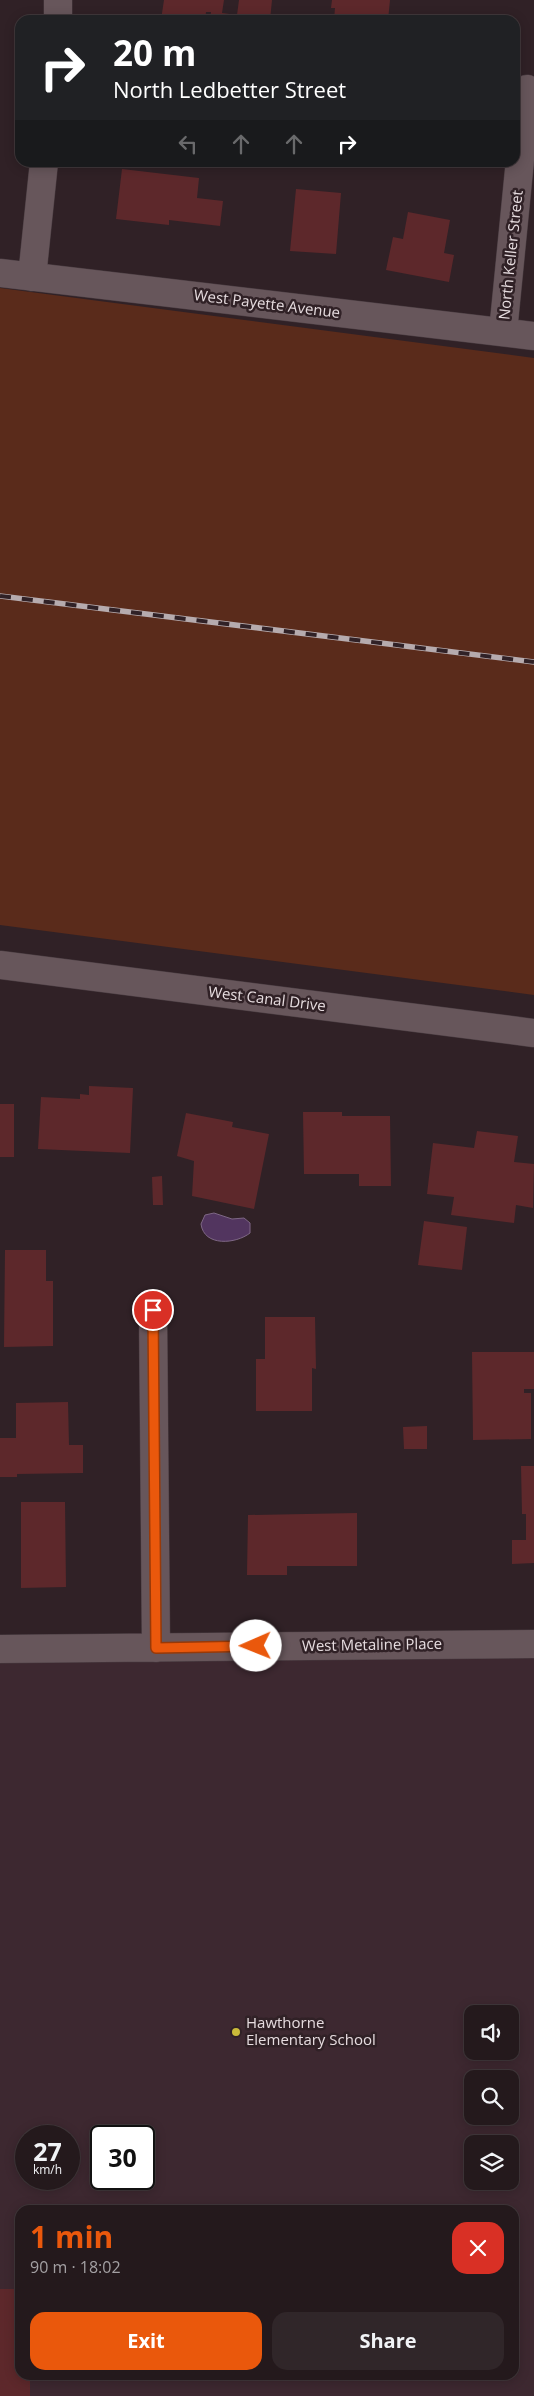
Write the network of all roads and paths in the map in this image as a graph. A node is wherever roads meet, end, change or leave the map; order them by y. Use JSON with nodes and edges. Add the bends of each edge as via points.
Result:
{"nodes":[{"id":1,"x":58,"y":0,"type":"edge"},
{"id":2,"x":58,"y":15,"type":"edge"},
{"id":3,"x":527,"y":90,"type":"dead end"},
{"id":4,"x":520,"y":161,"type":"edge"},
{"id":5,"x":43,"y":167,"type":"edge"},
{"id":6,"x":519,"y":167,"type":"edge"},
{"id":7,"x":0,"y":273,"type":"edge"},
{"id":8,"x":32,"y":277,"type":"junction"},
{"id":9,"x":503,"y":332,"type":"junction"},
{"id":10,"x":534,"y":336,"type":"edge"},
{"id":11,"x":0,"y":965,"type":"edge"},
{"id":12,"x":534,"y":1033,"type":"edge"},
{"id":13,"x":153,"y":1310,"type":"dead end"},
{"id":14,"x":534,"y":1644,"type":"edge"},
{"id":15,"x":156,"y":1648,"type":"junction"},
{"id":16,"x":0,"y":1649,"type":"edge"}],
"edges":[{"from":1,"to":2,"type":"street"},
{"from":3,"to":4,"type":"street","name":"North Keller Street"},
{"from":5,"to":8,"type":"street"},
{"from":6,"to":9,"type":"street","name":"North Keller Street"},
{"from":7,"to":8,"type":"street","name":"West Payette Avenue"},
{"from":8,"to":9,"type":"street","name":"West Payette Avenue"},
{"from":9,"to":10,"type":"street","name":"West Payette Avenue"},
{"from":11,"to":12,"type":"street","name":"West Canal Drive"},
{"from":13,"to":15,"type":"street"},
{"from":14,"to":15,"type":"street","name":"West Metaline Place"},
{"from":15,"to":16,"type":"street","name":"West Metaline Place"}]}
